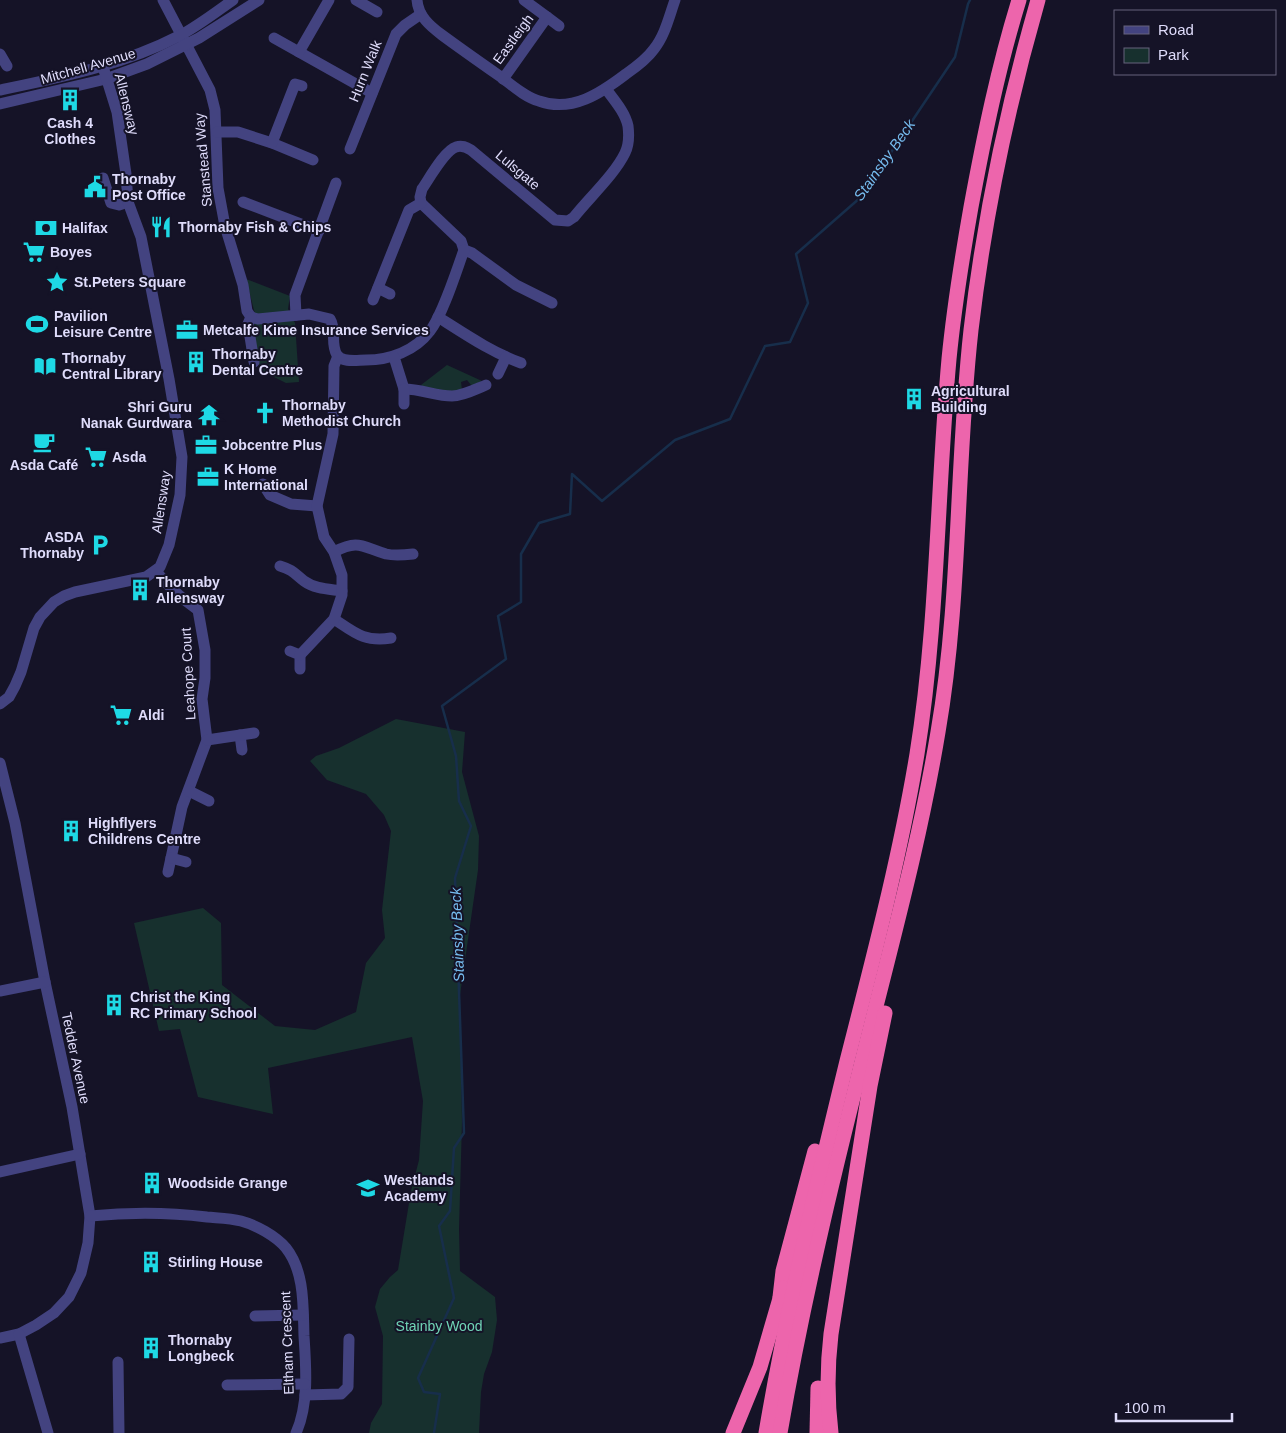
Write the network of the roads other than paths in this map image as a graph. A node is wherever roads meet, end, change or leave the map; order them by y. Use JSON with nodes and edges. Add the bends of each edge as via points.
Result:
{"nodes":[{"id":1,"x":163,"y":0,"type":"edge"},
{"id":2,"x":233,"y":0,"type":"edge"},
{"id":3,"x":259,"y":0,"type":"edge"},
{"id":4,"x":329,"y":0,"type":"edge"},
{"id":5,"x":356,"y":0,"type":"edge"},
{"id":6,"x":417,"y":0,"type":"edge"},
{"id":7,"x":524,"y":0,"type":"edge"},
{"id":8,"x":675,"y":0,"type":"edge"},
{"id":9,"x":1019,"y":0,"type":"edge"},
{"id":10,"x":1038,"y":0,"type":"edge"},
{"id":11,"x":377,"y":12,"type":"dead end"},
{"id":12,"x":421,"y":14,"type":"junction"},
{"id":13,"x":547,"y":17,"type":"junction"},
{"id":14,"x":559,"y":26,"type":"dead end"},
{"id":15,"x":274,"y":38,"type":"dead end"},
{"id":16,"x":184,"y":40,"type":"junction"},
{"id":17,"x":299,"y":52,"type":"junction"},
{"id":18,"x":103,"y":67,"type":"junction"},
{"id":19,"x":106,"y":79,"type":"junction"},
{"id":20,"x":503,"y":79,"type":"junction"},
{"id":21,"x":302,"y":86,"type":"dead end"},
{"id":22,"x":606,"y":89,"type":"junction"},
{"id":23,"x":0,"y":90,"type":"edge"},
{"id":24,"x":372,"y":93,"type":"junction"},
{"id":25,"x":0,"y":104,"type":"edge"},
{"id":26,"x":217,"y":132,"type":"junction"},
{"id":27,"x":272,"y":143,"type":"junction"},
{"id":28,"x":350,"y":149,"type":"dead end"},
{"id":29,"x":314,"y":160,"type":"dead end"},
{"id":30,"x":103,"y":178,"type":"dead end"},
{"id":31,"x":336,"y":183,"type":"dead end"},
{"id":32,"x":128,"y":202,"type":"junction"},
{"id":33,"x":244,"y":202,"type":"dead end"},
{"id":34,"x":421,"y":203,"type":"junction"},
{"id":35,"x":319,"y":231,"type":"junction"},
{"id":36,"x":464,"y":250,"type":"junction"},
{"id":37,"x":378,"y":288,"type":"junction"},
{"id":38,"x":390,"y":294,"type":"dead end"},
{"id":39,"x":547,"y":296,"type":"dead end"},
{"id":40,"x":373,"y":300,"type":"dead end"},
{"id":41,"x":296,"y":314,"type":"junction"},
{"id":42,"x":251,"y":317,"type":"junction"},
{"id":43,"x":438,"y":317,"type":"junction"},
{"id":44,"x":338,"y":356,"type":"junction"},
{"id":45,"x":394,"y":357,"type":"junction"},
{"id":46,"x":506,"y":357,"type":"junction"},
{"id":47,"x":254,"y":362,"type":"dead end"},
{"id":48,"x":521,"y":363,"type":"dead end"},
{"id":49,"x":498,"y":374,"type":"dead end"},
{"id":50,"x":486,"y":385,"type":"dead end"},
{"id":51,"x":404,"y":389,"type":"junction"},
{"id":52,"x":404,"y":404,"type":"dead end"},
{"id":53,"x":263,"y":484,"type":"dead end"},
{"id":54,"x":317,"y":506,"type":"junction"},
{"id":55,"x":334,"y":552,"type":"junction"},
{"id":56,"x":413,"y":554,"type":"dead end"},
{"id":57,"x":280,"y":566,"type":"dead end"},
{"id":58,"x":156,"y":571,"type":"junction"},
{"id":59,"x":342,"y":591,"type":"junction"},
{"id":60,"x":334,"y":619,"type":"junction"},
{"id":61,"x":391,"y":638,"type":"dead end"},
{"id":62,"x":300,"y":669,"type":"dead end"},
{"id":63,"x":0,"y":704,"type":"edge"},
{"id":64,"x":254,"y":733,"type":"dead end"},
{"id":65,"x":240,"y":735,"type":"junction"},
{"id":66,"x":938,"y":735,"type":"junction"},
{"id":67,"x":207,"y":740,"type":"junction"},
{"id":68,"x":242,"y":750,"type":"dead end"},
{"id":69,"x":0,"y":763,"type":"edge"},
{"id":70,"x":188,"y":790,"type":"junction"},
{"id":71,"x":209,"y":801,"type":"dead end"},
{"id":72,"x":906,"y":806,"type":"junction"},
{"id":73,"x":5,"y":807,"type":"edge"},
{"id":74,"x":171,"y":858,"type":"junction"},
{"id":75,"x":186,"y":862,"type":"dead end"},
{"id":76,"x":168,"y":872,"type":"dead end"},
{"id":77,"x":45,"y":982,"type":"junction"},
{"id":78,"x":0,"y":991,"type":"edge"},
{"id":79,"x":80,"y":1154,"type":"junction"},
{"id":80,"x":0,"y":1172,"type":"edge"},
{"id":81,"x":820,"y":1173,"type":"junction"},
{"id":82,"x":90,"y":1216,"type":"junction"},
{"id":83,"x":846,"y":1236,"type":"junction"},
{"id":84,"x":780,"y":1297,"type":"junction"},
{"id":85,"x":304,"y":1315,"type":"junction"},
{"id":86,"x":255,"y":1316,"type":"dead end"},
{"id":87,"x":19,"y":1334,"type":"junction"},
{"id":88,"x":0,"y":1338,"type":"edge"},
{"id":89,"x":349,"y":1339,"type":"dead end"},
{"id":90,"x":118,"y":1362,"type":"dead end"},
{"id":91,"x":760,"y":1367,"type":"junction"},
{"id":92,"x":228,"y":1385,"type":"dead end"},
{"id":93,"x":305,"y":1389,"type":"junction"},
{"id":94,"x":48,"y":1433,"type":"edge"},
{"id":95,"x":119,"y":1433,"type":"edge"},
{"id":96,"x":296,"y":1433,"type":"edge"},
{"id":97,"x":725,"y":1433,"type":"edge"},
{"id":98,"x":733,"y":1433,"type":"edge"},
{"id":99,"x":766,"y":1433,"type":"edge"},
{"id":100,"x":780,"y":1433,"type":"edge"},
{"id":101,"x":817,"y":1433,"type":"edge"},
{"id":102,"x":831,"y":1433,"type":"edge"}],
"edges":[{"from":1,"to":16,"type":"street","name":"Stanstead Way"},
{"from":2,"to":16,"type":"street","name":"Mitchell Avenue"},
{"from":3,"to":16,"type":"street","name":"Mitchell Avenue"},
{"from":4,"to":17,"type":"street"},
{"from":5,"to":11,"type":"street"},
{"from":6,"to":12,"type":"street"},
{"from":7,"to":13,"type":"street","name":"Eastleigh"},
{"from":8,"to":22,"type":"street","via":[[664,33],[654,50]]},
{"from":9,"to":72,"type":"highway","via":[[982,146],[958,282],[944,423],[935,604],[926,688]]},
{"from":10,"to":66,"type":"highway","via":[[998,166],[978,285],[967,386],[951,640]]},
{"from":12,"to":20,"type":"street","via":[[430,26]]},
{"from":12,"to":24,"type":"street","name":"Hurn Walk","via":[[396,34]]},
{"from":13,"to":14,"type":"street","name":"Eastleigh"},
{"from":13,"to":20,"type":"street","name":"Eastleigh"},
{"from":15,"to":17,"type":"street"},
{"from":16,"to":18,"type":"street","name":"Mitchell Avenue"},
{"from":16,"to":19,"type":"street","name":"Mitchell Avenue","via":[[147,64]]},
{"from":16,"to":26,"type":"street","name":"Stanstead Way","via":[[210,90]]},
{"from":17,"to":24,"type":"street"},
{"from":18,"to":19,"type":"street","name":"Allensway"},
{"from":18,"to":23,"type":"street","name":"Mitchell Avenue"},
{"from":19,"to":25,"type":"street","name":"Mitchell Avenue"},
{"from":19,"to":32,"type":"street","name":"Allensway","via":[[117,112]]},
{"from":20,"to":22,"type":"street","via":[[522,93],[555,105],[589,99]]},
{"from":21,"to":27,"type":"street","via":[[295,84]]},
{"from":22,"to":34,"type":"street","name":"Lulsgate","via":[[628,125],[626,152],[568,221],[555,220],[464,146],[450,150],[422,189]]},
{"from":24,"to":28,"type":"street","name":"Hurn Walk"},
{"from":26,"to":27,"type":"street","via":[[238,132]]},
{"from":26,"to":42,"type":"street","name":"Stanstead Way","via":[[218,188],[224,226]]},
{"from":27,"to":29,"type":"street"},
{"from":30,"to":32,"type":"street","via":[[111,203]]},
{"from":31,"to":35,"type":"street"},
{"from":32,"to":58,"type":"street","name":"Allensway","via":[[142,242],[182,457],[181,486],[169,545]]},
{"from":33,"to":35,"type":"street"},
{"from":34,"to":36,"type":"street","via":[[461,241]]},
{"from":34,"to":37,"type":"street","name":"Lulsgate","via":[[410,210]]},
{"from":35,"to":41,"type":"street","via":[[295,295]]},
{"from":36,"to":39,"type":"street","via":[[516,285]]},
{"from":36,"to":43,"type":"street"},
{"from":37,"to":38,"type":"street"},
{"from":37,"to":40,"type":"street","name":"Lulsgate"},
{"from":41,"to":42,"type":"street"},
{"from":41,"to":44,"type":"street","via":[[330,319],[334,325],[334,346]]},
{"from":42,"to":47,"type":"street","name":"Stanstead Way","via":[[248,324]]},
{"from":43,"to":45,"type":"street","via":[[430,332]]},
{"from":43,"to":46,"type":"street"},
{"from":44,"to":45,"type":"street","via":[[344,360]]},
{"from":44,"to":54,"type":"street","via":[[334,366],[333,434]]},
{"from":45,"to":51,"type":"street"},
{"from":46,"to":48,"type":"street"},
{"from":46,"to":49,"type":"street"},
{"from":50,"to":51,"type":"street","via":[[467,387],[452,396]]},
{"from":51,"to":52,"type":"street"},
{"from":53,"to":54,"type":"street","via":[[267,498]]},
{"from":54,"to":55,"type":"street","via":[[324,537]]},
{"from":55,"to":56,"type":"street","via":[[348,545],[364,546],[387,554],[398,550]]},
{"from":55,"to":59,"type":"street","via":[[342,575]]},
{"from":57,"to":59,"type":"street","via":[[295,565],[304,581],[319,588]]},
{"from":58,"to":63,"type":"street","via":[[136,580],[76,592],[54,602],[34,628],[15,686]]},
{"from":58,"to":67,"type":"street","name":"Leahope Court","via":[[167,586],[198,610],[205,650],[202,699]]},
{"from":59,"to":60,"type":"street"},
{"from":60,"to":61,"type":"street","via":[[357,635],[375,640]]},
{"from":60,"to":62,"type":"street","via":[[295,653]]},
{"from":64,"to":65,"type":"street"},
{"from":65,"to":67,"type":"street"},
{"from":65,"to":68,"type":"street"},
{"from":66,"to":83,"type":"highway","via":[[934,799],[882,1022]]},
{"from":66,"to":100,"type":"highway","via":[[919,835],[829,1194]]},
{"from":67,"to":70,"type":"street","name":"Leahope Court"},
{"from":69,"to":73,"type":"street","name":"Tedder Avenue"},
{"from":70,"to":71,"type":"street"},
{"from":70,"to":74,"type":"street","name":"Leahope Court"},
{"from":72,"to":81,"type":"highway","via":[[897,862]]},
{"from":72,"to":84,"type":"highway","via":[[783,1271]]},
{"from":73,"to":77,"type":"street","name":"Tedder Avenue"},
{"from":74,"to":75,"type":"street"},
{"from":74,"to":76,"type":"street","name":"Leahope Court"},
{"from":77,"to":78,"type":"street"},
{"from":77,"to":79,"type":"street","name":"Tedder Avenue"},
{"from":79,"to":80,"type":"street"},
{"from":79,"to":82,"type":"street","name":"Tedder Avenue"},
{"from":81,"to":84,"type":"highway"},
{"from":81,"to":99,"type":"highway","via":[[800,1257]]},
{"from":82,"to":85,"type":"street","name":"Eltham Crescent","via":[[130,1212],[173,1213],[241,1221],[264,1230],[286,1248],[296,1267],[302,1287]]},
{"from":82,"to":87,"type":"street","name":"Tedder Avenue","via":[[82,1273],[69,1297],[54,1312]]},
{"from":83,"to":101,"type":"highway","via":[[819,1363]]},
{"from":83,"to":102,"type":"highway","via":[[828,1362],[827,1401]]},
{"from":84,"to":91,"type":"highway"},
{"from":85,"to":86,"type":"street"},
{"from":85,"to":93,"type":"street","name":"Eltham Crescent"},
{"from":87,"to":88,"type":"street","name":"Tedder Avenue"},
{"from":87,"to":94,"type":"street"},
{"from":89,"to":93,"type":"street","via":[[348,1387],[345,1391],[341,1394]]},
{"from":90,"to":95,"type":"street"},
{"from":91,"to":97,"type":"highway"},
{"from":91,"to":98,"type":"highway"},
{"from":92,"to":93,"type":"street"},
{"from":93,"to":96,"type":"street","name":"Eltham Crescent"}]}
